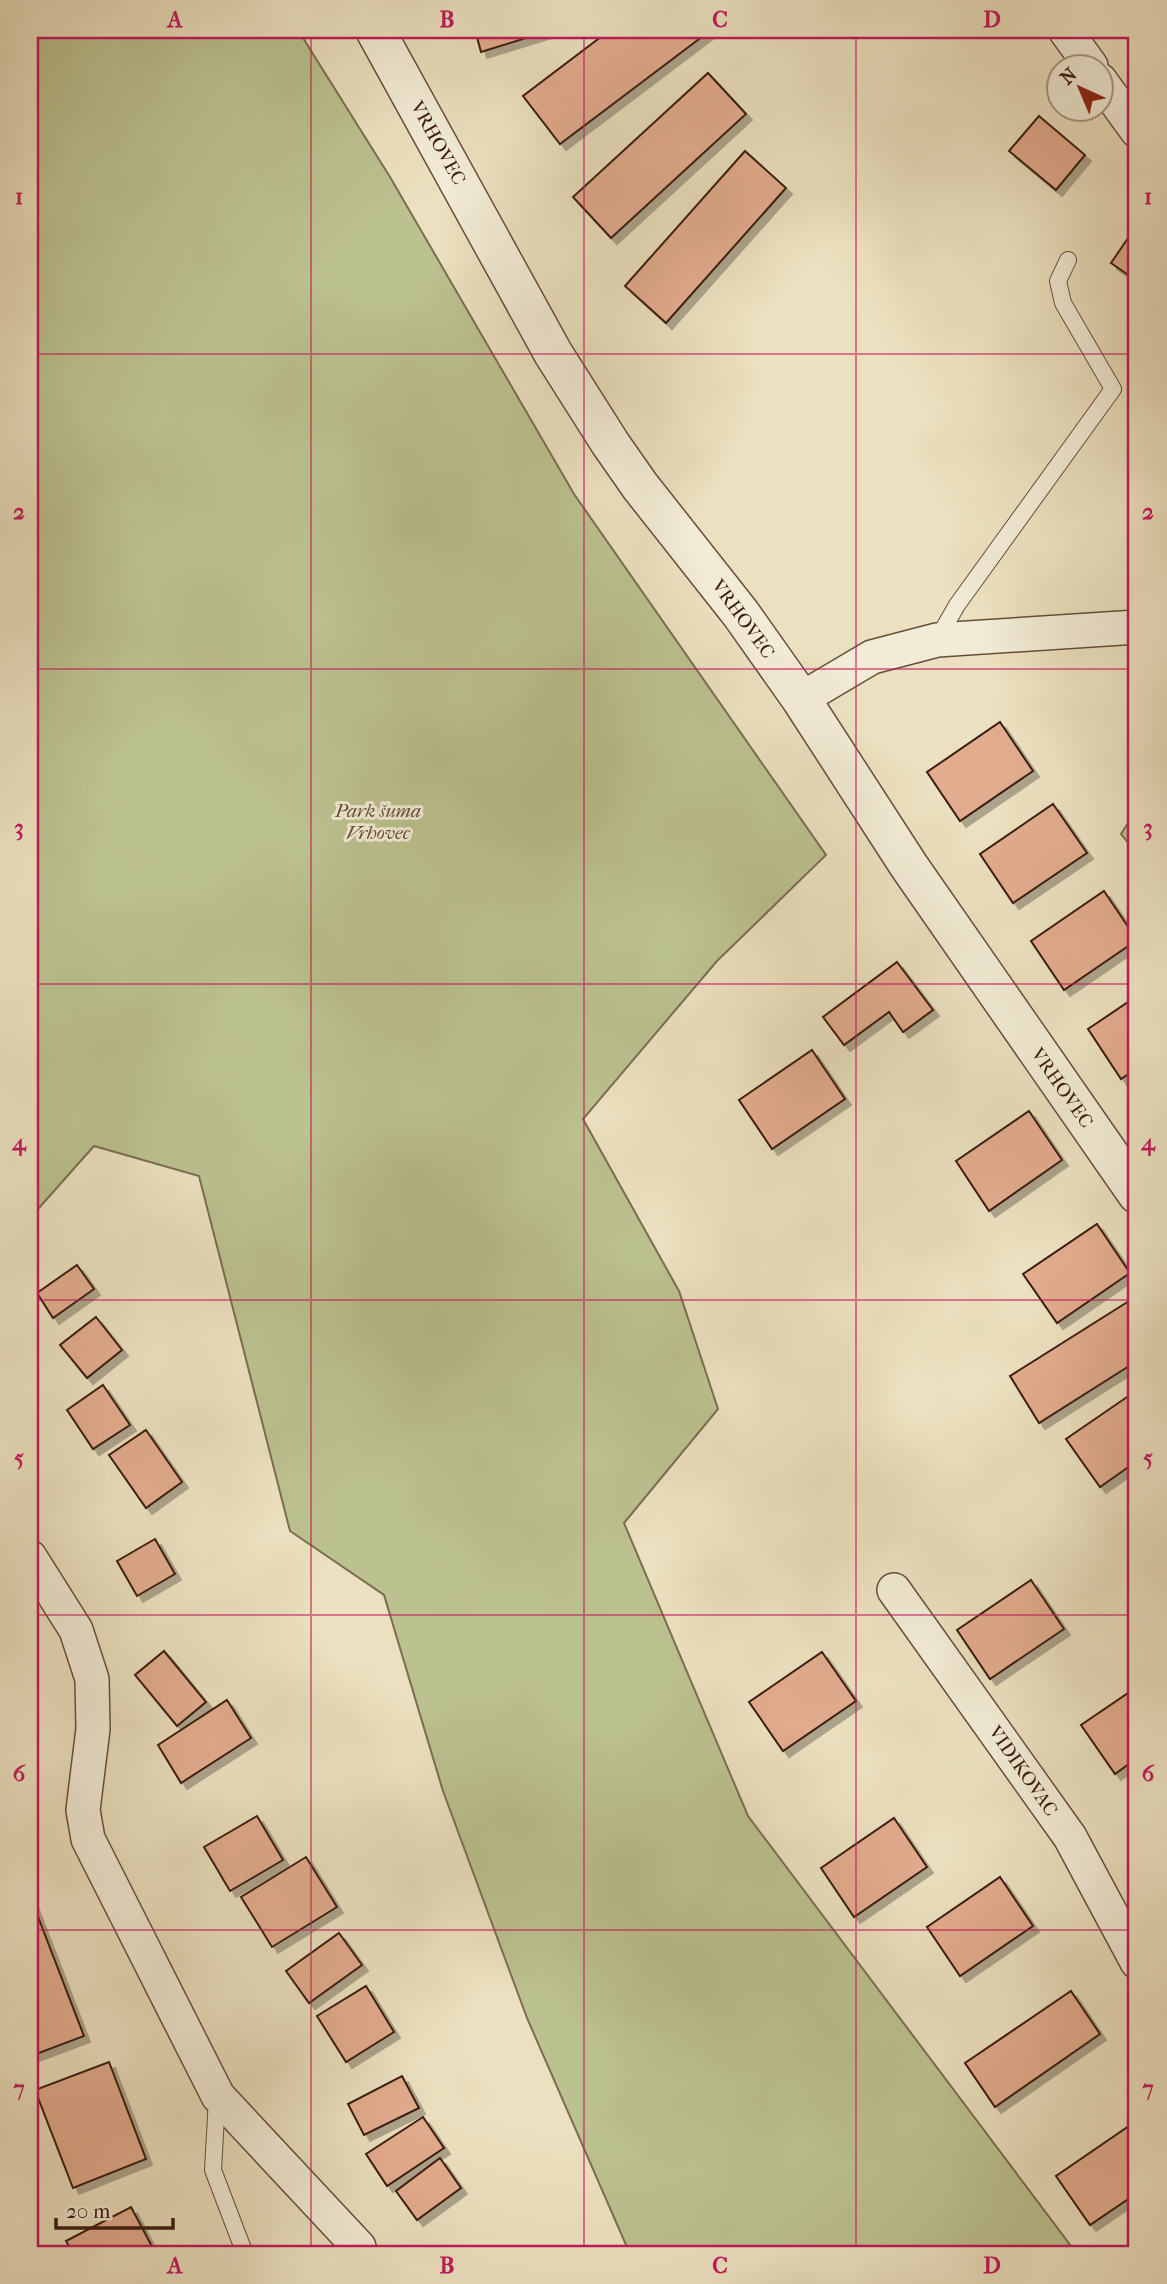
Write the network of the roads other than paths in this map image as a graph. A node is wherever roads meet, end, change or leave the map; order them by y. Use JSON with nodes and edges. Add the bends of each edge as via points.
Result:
{"nodes":[{"id":1,"x":1065,"y":30,"type":"edge"},
{"id":2,"x":387,"y":35,"type":"edge"},
{"id":3,"x":1081,"y":52,"type":"edge"},
{"id":4,"x":1114,"y":98,"type":"edge"},
{"id":5,"x":1137,"y":131,"type":"edge"},
{"id":6,"x":1068,"y":260,"type":"dead end"},
{"id":7,"x":1137,"y":627,"type":"edge"},
{"id":8,"x":937,"y":640,"type":"junction"},
{"id":9,"x":801,"y":699,"type":"junction"},
{"id":10,"x":1137,"y":1194,"type":"edge"},
{"id":11,"x":30,"y":1557,"type":"edge"},
{"id":12,"x":894,"y":1590,"type":"dead end"},
{"id":13,"x":1137,"y":1962,"type":"edge"},
{"id":14,"x":218,"y":2095,"type":"junction"},
{"id":15,"x":359,"y":2247,"type":"dead end"},
{"id":16,"x":245,"y":2254,"type":"edge"}],
"edges":[{"from":1,"to":3,"type":"street"},
{"from":2,"to":9,"type":"street","name":"VRHOVEC","via":[[553,353],[640,486]]},
{"from":4,"to":5,"type":"street"},
{"from":6,"to":8,"type":"lane","via":[[1058,281],[1063,303],[1113,389],[957,605]]},
{"from":7,"to":8,"type":"street"},
{"from":8,"to":9,"type":"street","via":[[872,657]]},
{"from":9,"to":10,"type":"street","name":"VRHOVEC","via":[[909,866]]},
{"from":11,"to":14,"type":"street","via":[[76,1630],[92,1679],[93,1730],[83,1810],[88,1839]]},
{"from":12,"to":13,"type":"street","name":"VIDIKOVAC","via":[[1070,1837]]},
{"from":14,"to":15,"type":"street"},
{"from":14,"to":16,"type":"lane","via":[[213,2170]]}]}
